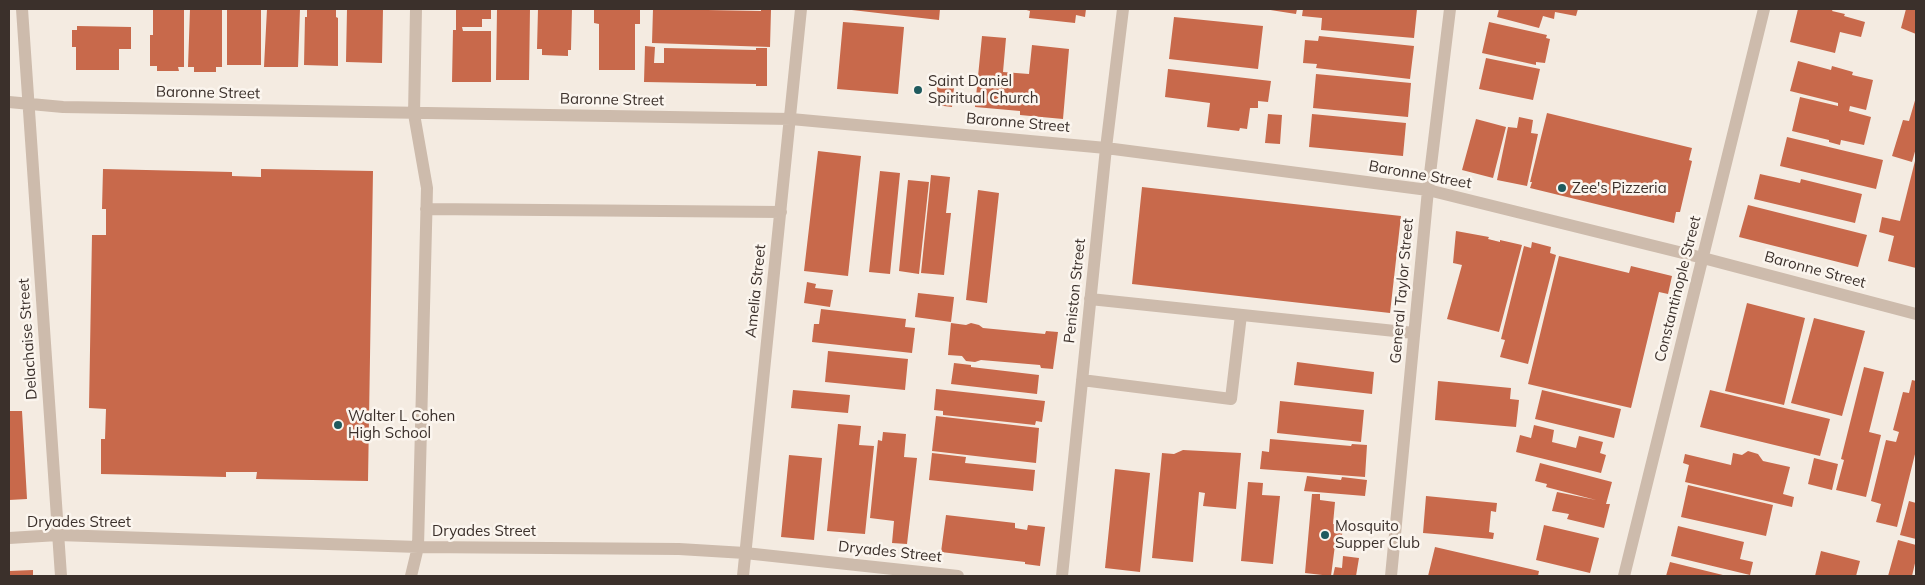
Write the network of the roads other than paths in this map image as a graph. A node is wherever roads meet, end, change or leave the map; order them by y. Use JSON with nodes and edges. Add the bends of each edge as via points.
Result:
{"nodes":[{"id":1,"x":22,"y":9,"type":"edge"},
{"id":2,"x":416,"y":9,"type":"edge"},
{"id":3,"x":801,"y":9,"type":"edge"},
{"id":4,"x":1123,"y":9,"type":"edge"},
{"id":5,"x":1450,"y":9,"type":"edge"},
{"id":6,"x":1764,"y":9,"type":"edge"},
{"id":7,"x":9,"y":102,"type":"edge"},
{"id":8,"x":27,"y":104,"type":"junction"},
{"id":9,"x":414,"y":114,"type":"junction"},
{"id":10,"x":791,"y":118,"type":"junction"},
{"id":11,"x":1106,"y":148,"type":"junction"},
{"id":12,"x":1428,"y":190,"type":"junction"},
{"id":13,"x":426,"y":209,"type":"junction"},
{"id":14,"x":781,"y":212,"type":"junction"},
{"id":15,"x":1703,"y":258,"type":"junction"},
{"id":16,"x":1090,"y":299,"type":"junction"},
{"id":17,"x":1916,"y":314,"type":"edge"},
{"id":18,"x":1241,"y":315,"type":"junction"},
{"id":19,"x":1414,"y":333,"type":"junction"},
{"id":20,"x":1082,"y":380,"type":"junction"},
{"id":21,"x":58,"y":535,"type":"junction"},
{"id":22,"x":9,"y":538,"type":"edge"},
{"id":23,"x":418,"y":547,"type":"junction"},
{"id":24,"x":745,"y":553,"type":"junction"},
{"id":25,"x":61,"y":576,"type":"edge"},
{"id":26,"x":411,"y":576,"type":"edge"},
{"id":27,"x":743,"y":576,"type":"edge"},
{"id":28,"x":958,"y":576,"type":"edge"},
{"id":29,"x":1062,"y":576,"type":"edge"},
{"id":30,"x":1390,"y":576,"type":"edge"},
{"id":31,"x":1624,"y":576,"type":"edge"}],
"edges":[{"from":1,"to":8,"type":"street","name":"Delachaise Street"},
{"from":2,"to":9,"type":"street"},
{"from":3,"to":10,"type":"street","name":"Amelia Street"},
{"from":4,"to":11,"type":"street","name":"Peniston Street"},
{"from":5,"to":12,"type":"street","name":"General Taylor Street"},
{"from":6,"to":15,"type":"street","name":"Constantinople Street"},
{"from":7,"to":8,"type":"street","name":"Baronne Street"},
{"from":8,"to":9,"type":"street","name":"Baronne Street"},
{"from":8,"to":21,"type":"street","name":"Delachaise Street"},
{"from":9,"to":10,"type":"street","name":"Baronne Street"},
{"from":9,"to":13,"type":"street","via":[[427,188]]},
{"from":10,"to":11,"type":"street","name":"Baronne Street"},
{"from":10,"to":14,"type":"street","name":"Amelia Street"},
{"from":11,"to":12,"type":"street","name":"Baronne Street"},
{"from":11,"to":16,"type":"street","name":"Peniston Street"},
{"from":12,"to":15,"type":"street","name":"Baronne Street"},
{"from":12,"to":19,"type":"street","name":"General Taylor Street"},
{"from":13,"to":14,"type":"street"},
{"from":13,"to":23,"type":"street"},
{"from":14,"to":24,"type":"street","name":"Amelia Street"},
{"from":15,"to":17,"type":"street","name":"Baronne Street"},
{"from":15,"to":31,"type":"street","name":"Constantinople Street"},
{"from":16,"to":18,"type":"street"},
{"from":16,"to":20,"type":"street","name":"Peniston Street"},
{"from":18,"to":19,"type":"street"},
{"from":18,"to":20,"type":"street","via":[[1231,398]]},
{"from":19,"to":30,"type":"street","name":"General Taylor Street"},
{"from":20,"to":29,"type":"street","name":"Peniston Street"},
{"from":21,"to":22,"type":"street","name":"Dryades Street"},
{"from":21,"to":23,"type":"street","name":"Dryades Street"},
{"from":21,"to":25,"type":"street","name":"Delachaise Street"},
{"from":23,"to":24,"type":"street","name":"Dryades Street","via":[[679,549]]},
{"from":23,"to":26,"type":"street"},
{"from":24,"to":27,"type":"street","name":"Amelia Street"},
{"from":24,"to":28,"type":"street","name":"Dryades Street"}]}
